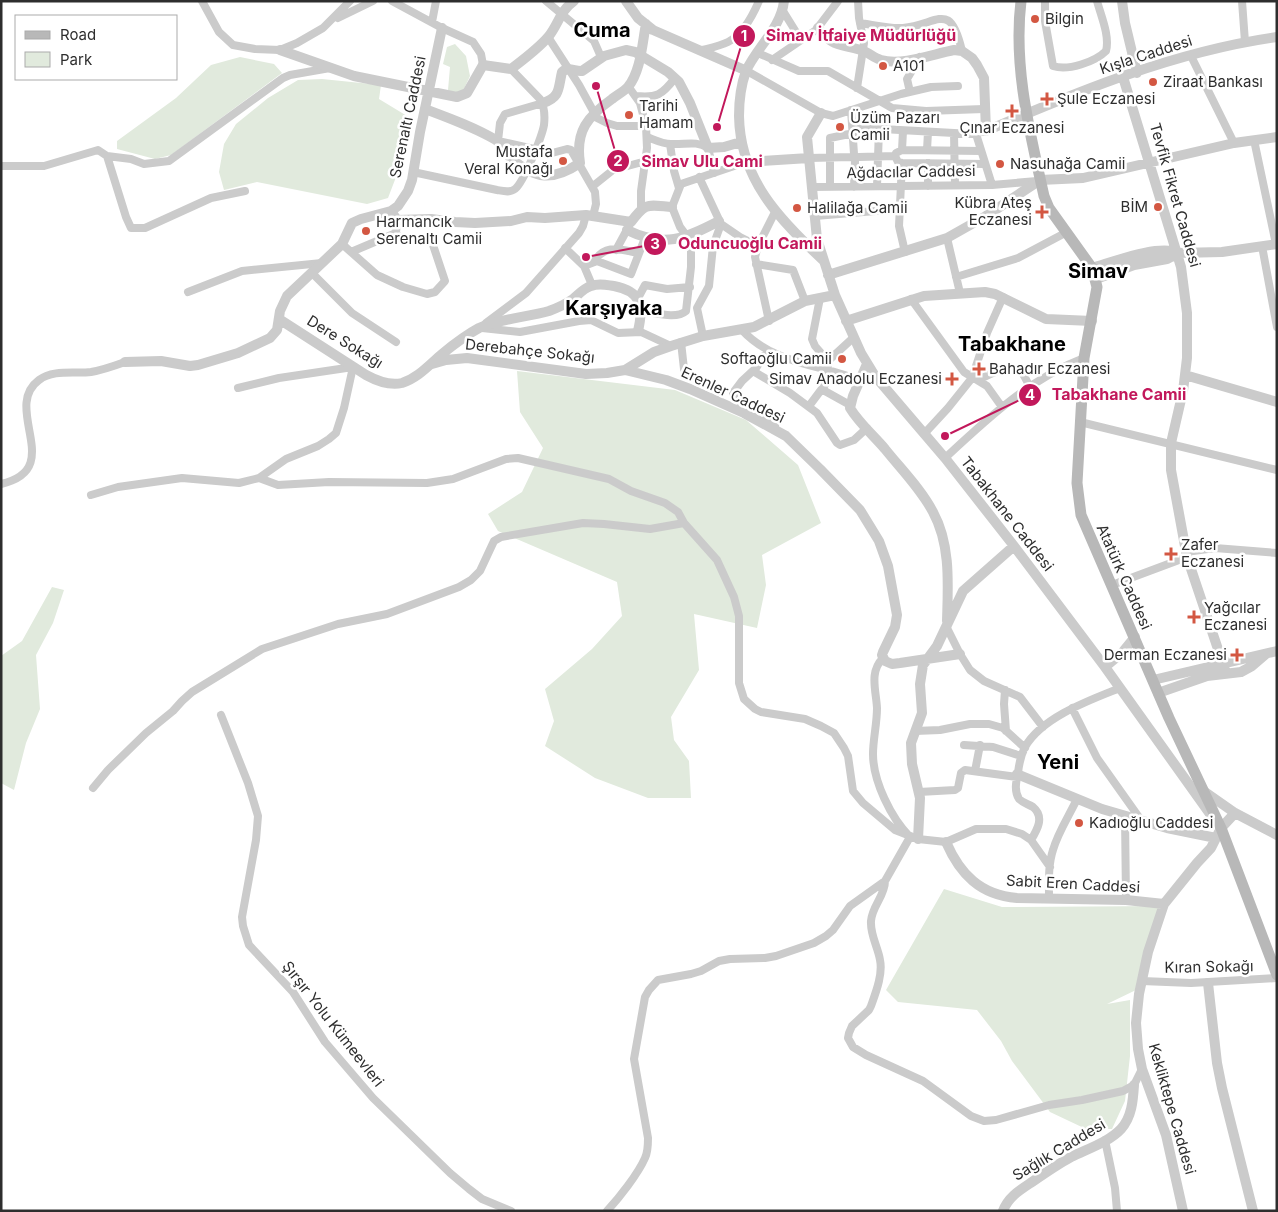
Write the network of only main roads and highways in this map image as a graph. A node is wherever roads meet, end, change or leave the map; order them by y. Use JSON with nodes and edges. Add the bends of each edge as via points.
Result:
{"nodes":[{"id":1,"x":1021,"y":1,"type":"edge"},
{"id":2,"x":1274,"y":959,"type":"edge"},
{"id":3,"x":1277,"y":977,"type":"edge"}],
"edges":[{"from":1,"to":2,"type":"main road","name":"Atatürk Caddesi","via":[[1020,68],[1040,180],[1046,202],[1094,274],[1096,296],[1084,358],[1076,484],[1078,504],[1158,693],[1205,792],[1219,833]]},
{"from":2,"to":3,"type":"main road","name":"Atatürk Caddesi"}]}
